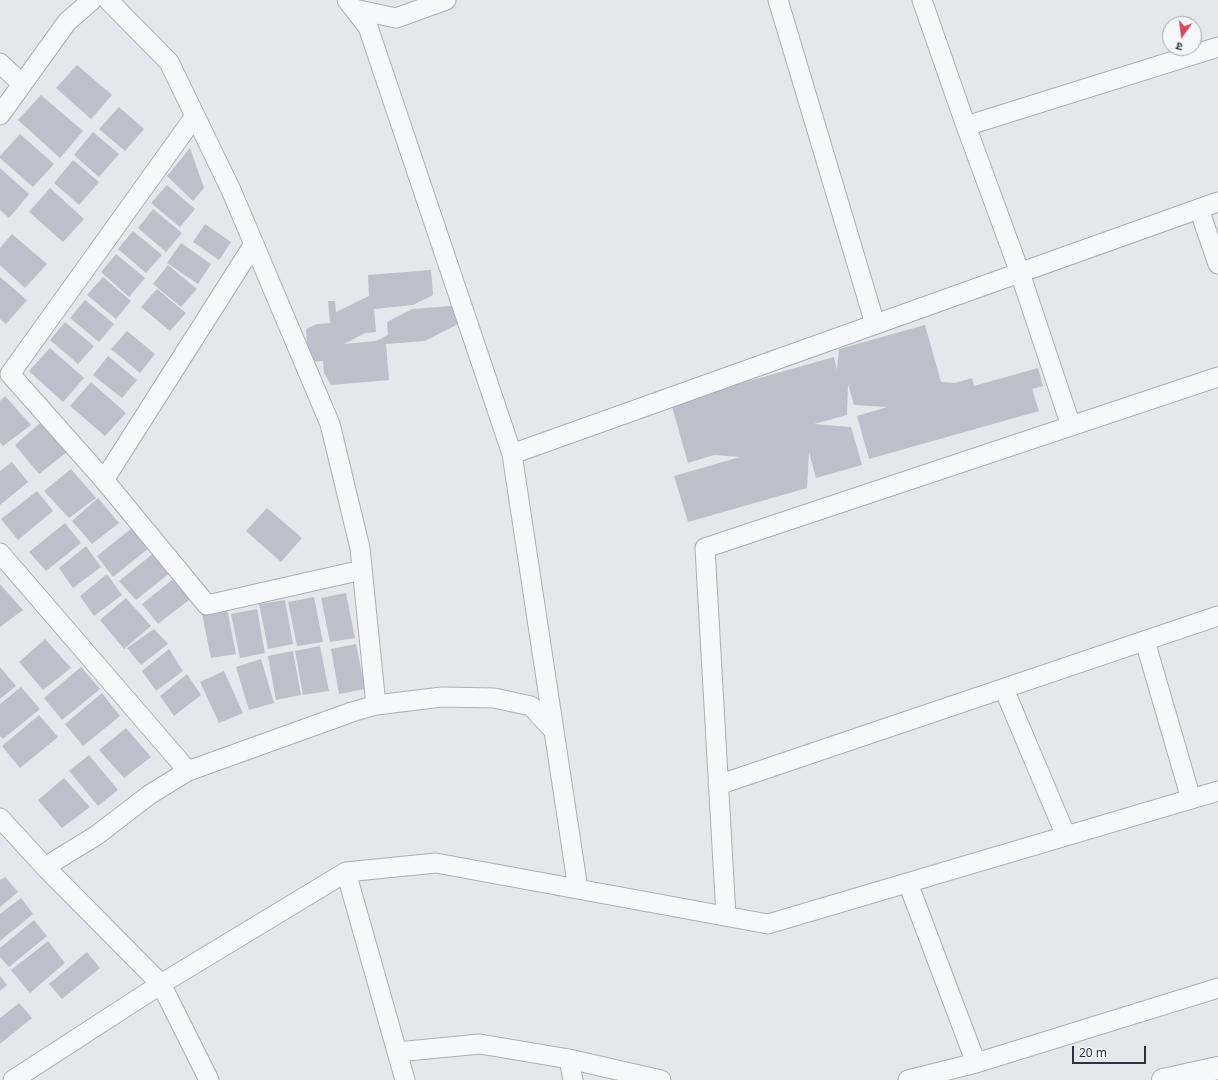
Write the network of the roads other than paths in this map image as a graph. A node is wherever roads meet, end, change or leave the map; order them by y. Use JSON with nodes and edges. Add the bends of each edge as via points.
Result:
{"nodes":[{"id":1,"x":92,"y":0,"type":"edge"},
{"id":2,"x":108,"y":0,"type":"edge"},
{"id":3,"x":446,"y":0,"type":"edge"},
{"id":4,"x":778,"y":0,"type":"edge"},
{"id":5,"x":926,"y":1,"type":"edge"},
{"id":6,"x":356,"y":3,"type":"edge"},
{"id":7,"x":1218,"y":47,"type":"edge"},
{"id":8,"x":0,"y":62,"type":"edge"},
{"id":9,"x":22,"y":84,"type":"junction"},
{"id":10,"x":0,"y":115,"type":"edge"},
{"id":11,"x":195,"y":116,"type":"junction"},
{"id":12,"x":966,"y":126,"type":"junction"},
{"id":13,"x":1218,"y":202,"type":"edge"},
{"id":14,"x":1199,"y":209,"type":"junction"},
{"id":15,"x":254,"y":244,"type":"junction"},
{"id":16,"x":1218,"y":264,"type":"edge"},
{"id":17,"x":1020,"y":273,"type":"junction"},
{"id":18,"x":875,"y":324,"type":"junction"},
{"id":19,"x":1218,"y":377,"type":"edge"},
{"id":20,"x":5,"y":380,"type":"edge"},
{"id":21,"x":1071,"y":426,"type":"junction"},
{"id":22,"x":512,"y":454,"type":"junction"},
{"id":23,"x":104,"y":480,"type":"junction"},
{"id":24,"x":0,"y":553,"type":"edge"},
{"id":25,"x":362,"y":570,"type":"junction"},
{"id":26,"x":1218,"y":616,"type":"edge"},
{"id":27,"x":1145,"y":641,"type":"junction"},
{"id":28,"x":1004,"y":689,"type":"junction"},
{"id":29,"x":376,"y":705,"type":"junction"},
{"id":30,"x":554,"y":731,"type":"junction"},
{"id":31,"x":188,"y":771,"type":"junction"},
{"id":32,"x":718,"y":785,"type":"junction"},
{"id":33,"x":1218,"y":791,"type":"edge"},
{"id":34,"x":1191,"y":799,"type":"junction"},
{"id":35,"x":0,"y":818,"type":"edge"},
{"id":36,"x":1066,"y":836,"type":"junction"},
{"id":37,"x":45,"y":867,"type":"junction"},
{"id":38,"x":346,"y":872,"type":"junction"},
{"id":39,"x":908,"y":883,"type":"junction"},
{"id":40,"x":578,"y":889,"type":"junction"},
{"id":41,"x":726,"y":916,"type":"junction"},
{"id":42,"x":161,"y":984,"type":"junction"},
{"id":43,"x":1218,"y":988,"type":"edge"},
{"id":44,"x":397,"y":1052,"type":"junction"},
{"id":45,"x":569,"y":1058,"type":"junction"},
{"id":46,"x":976,"y":1063,"type":"junction"},
{"id":47,"x":1218,"y":1068,"type":"edge"},
{"id":48,"x":0,"y":1070,"type":"edge"},
{"id":49,"x":9,"y":1080,"type":"edge"},
{"id":50,"x":13,"y":1080,"type":"edge"},
{"id":51,"x":209,"y":1080,"type":"edge"},
{"id":52,"x":405,"y":1080,"type":"edge"},
{"id":53,"x":573,"y":1080,"type":"edge"},
{"id":54,"x":661,"y":1080,"type":"edge"},
{"id":55,"x":908,"y":1080,"type":"edge"},
{"id":56,"x":1163,"y":1080,"type":"edge"}],
"edges":[{"from":1,"to":9,"type":"street","via":[[67,22]]},
{"from":2,"to":11,"type":"street","via":[[169,62]]},
{"from":3,"to":6,"type":"street","via":[[396,18]]},
{"from":4,"to":18,"type":"street"},
{"from":5,"to":12,"type":"street"},
{"from":6,"to":22,"type":"street","via":[[368,27]]},
{"from":7,"to":12,"type":"street"},
{"from":8,"to":9,"type":"street"},
{"from":9,"to":10,"type":"street"},
{"from":11,"to":15,"type":"street"},
{"from":11,"to":20,"type":"street"},
{"from":12,"to":17,"type":"street"},
{"from":13,"to":14,"type":"street"},
{"from":14,"to":16,"type":"street"},
{"from":14,"to":17,"type":"street"},
{"from":15,"to":23,"type":"street"},
{"from":15,"to":25,"type":"street","via":[[330,424],[360,548]]},
{"from":17,"to":18,"type":"street"},
{"from":17,"to":21,"type":"street"},
{"from":18,"to":22,"type":"street"},
{"from":19,"to":21,"type":"street"},
{"from":20,"to":23,"type":"street"},
{"from":21,"to":32,"type":"street","via":[[705,548]]},
{"from":22,"to":30,"type":"street"},
{"from":23,"to":25,"type":"street","via":[[207,605]]},
{"from":24,"to":31,"type":"street"},
{"from":25,"to":29,"type":"street"},
{"from":26,"to":27,"type":"street"},
{"from":27,"to":28,"type":"street"},
{"from":27,"to":34,"type":"street"},
{"from":28,"to":32,"type":"street"},
{"from":28,"to":36,"type":"street"},
{"from":29,"to":30,"type":"street","via":[[442,697],[494,698],[531,706]]},
{"from":29,"to":31,"type":"street"},
{"from":30,"to":40,"type":"street"},
{"from":31,"to":37,"type":"street","via":[[97,835]]},
{"from":32,"to":41,"type":"street"},
{"from":33,"to":34,"type":"street"},
{"from":34,"to":36,"type":"street"},
{"from":35,"to":37,"type":"street"},
{"from":36,"to":39,"type":"street"},
{"from":37,"to":42,"type":"street"},
{"from":38,"to":40,"type":"street","via":[[436,863]]},
{"from":38,"to":42,"type":"street"},
{"from":38,"to":44,"type":"street"},
{"from":39,"to":41,"type":"street","via":[[768,924]]},
{"from":39,"to":46,"type":"street"},
{"from":40,"to":41,"type":"street"},
{"from":42,"to":50,"type":"street"},
{"from":42,"to":51,"type":"street"},
{"from":43,"to":46,"type":"street"},
{"from":44,"to":45,"type":"street","via":[[480,1044]]},
{"from":44,"to":52,"type":"street"},
{"from":45,"to":53,"type":"street"},
{"from":45,"to":54,"type":"street"},
{"from":46,"to":55,"type":"street"},
{"from":47,"to":56,"type":"street"},
{"from":48,"to":49,"type":"street"}]}
